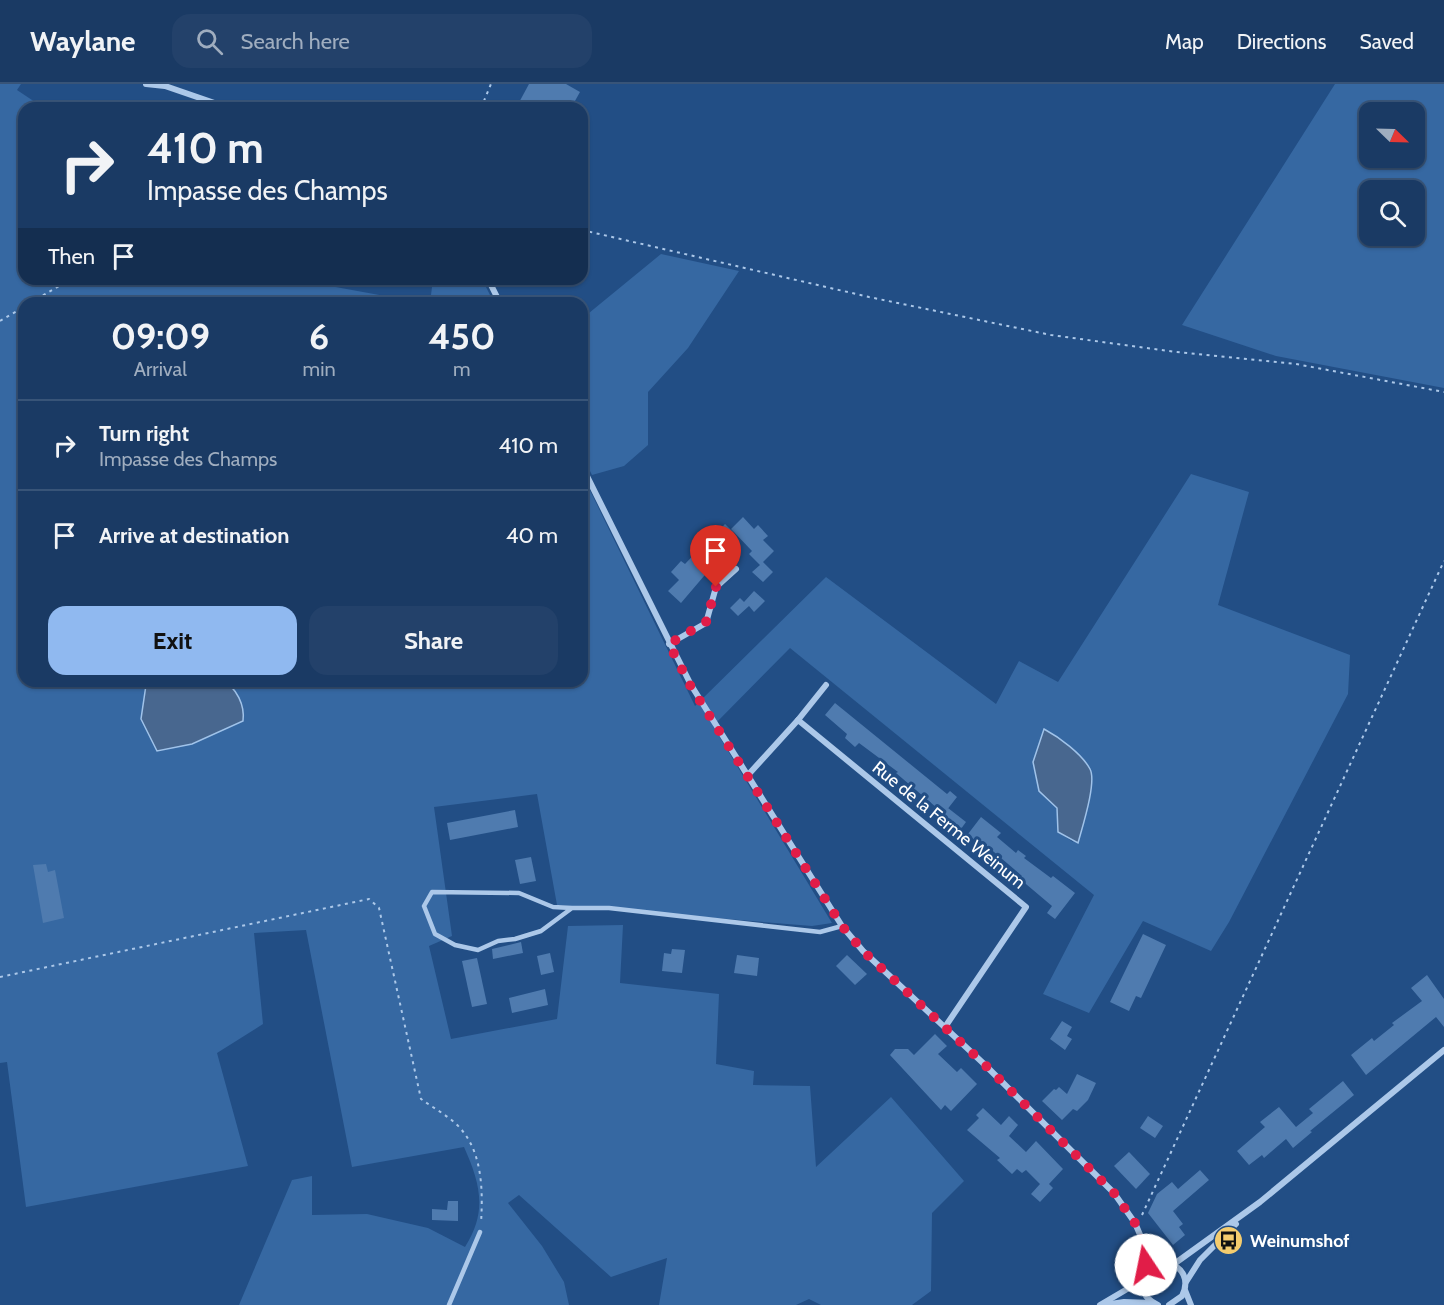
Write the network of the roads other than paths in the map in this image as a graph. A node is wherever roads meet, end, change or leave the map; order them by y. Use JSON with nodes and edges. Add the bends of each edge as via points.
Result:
{"nodes":[{"id":1,"x":146,"y":84,"type":"edge"},
{"id":2,"x":212,"y":102,"type":"edge"},
{"id":3,"x":588,"y":478,"type":"edge"},
{"id":4,"x":736,"y":569,"type":"dead end"},
{"id":5,"x":669,"y":644,"type":"junction"},
{"id":6,"x":826,"y":685,"type":"dead end"},
{"id":7,"x":798,"y":720,"type":"junction"},
{"id":8,"x":748,"y":775,"type":"junction"},
{"id":9,"x":572,"y":908,"type":"junction"},
{"id":10,"x":842,"y":926,"type":"junction"},
{"id":11,"x":945,"y":1027,"type":"junction"},
{"id":12,"x":1444,"y":1050,"type":"edge"},
{"id":13,"x":1260,"y":1202,"type":"junction"},
{"id":14,"x":480,"y":1232,"type":"road end"},
{"id":15,"x":1144,"y":1244,"type":"junction"},
{"id":16,"x":1167,"y":1262,"type":"junction"},
{"id":17,"x":1174,"y":1264,"type":"junction"},
{"id":18,"x":1145,"y":1273,"type":"junction"},
{"id":19,"x":1186,"y":1286,"type":"junction"},
{"id":20,"x":1155,"y":1304,"type":"edge"},
{"id":21,"x":449,"y":1305,"type":"edge"},
{"id":22,"x":1102,"y":1305,"type":"edge"},
{"id":23,"x":1169,"y":1305,"type":"edge"},
{"id":24,"x":1191,"y":1305,"type":"edge"}],
"edges":[{"from":1,"to":2,"type":"street","via":[[165,86]]},
{"from":3,"to":5,"type":"street"},
{"from":4,"to":5,"type":"street","via":[[716,587],[706,622]]},
{"from":5,"to":8,"type":"street","via":[[690,685]]},
{"from":6,"to":7,"type":"street"},
{"from":7,"to":8,"type":"street"},
{"from":7,"to":11,"type":"street","name":"Rue de la Ferme Weinum","via":[[1026,908]]},
{"from":8,"to":10,"type":"street"},
{"from":9,"to":9,"type":"lane","via":[[541,931],[478,950],[455,945],[435,934],[424,906],[432,892],[519,893],[553,907]]},
{"from":9,"to":10,"type":"lane","via":[[820,932]]},
{"from":10,"to":11,"type":"street","via":[[863,951]]},
{"from":11,"to":15,"type":"street","via":[[1093,1170],[1135,1223]]},
{"from":12,"to":13,"type":"street"},
{"from":13,"to":17,"type":"street"},
{"from":13,"to":19,"type":"street","via":[[1200,1260]]},
{"from":14,"to":21,"type":"lane"},
{"from":15,"to":16,"type":"street"},
{"from":15,"to":18,"type":"street"},
{"from":16,"to":17,"type":"street"},
{"from":16,"to":18,"type":"street","via":[[1155,1264]]},
{"from":17,"to":19,"type":"street","via":[[1184,1275]]},
{"from":18,"to":20,"type":"street","via":[[1144,1293]]},
{"from":18,"to":22,"type":"street","via":[[1134,1285]]},
{"from":19,"to":23,"type":"street","via":[[1178,1301]]},
{"from":19,"to":24,"type":"street"},
{"from":20,"to":22,"type":"street"}]}
